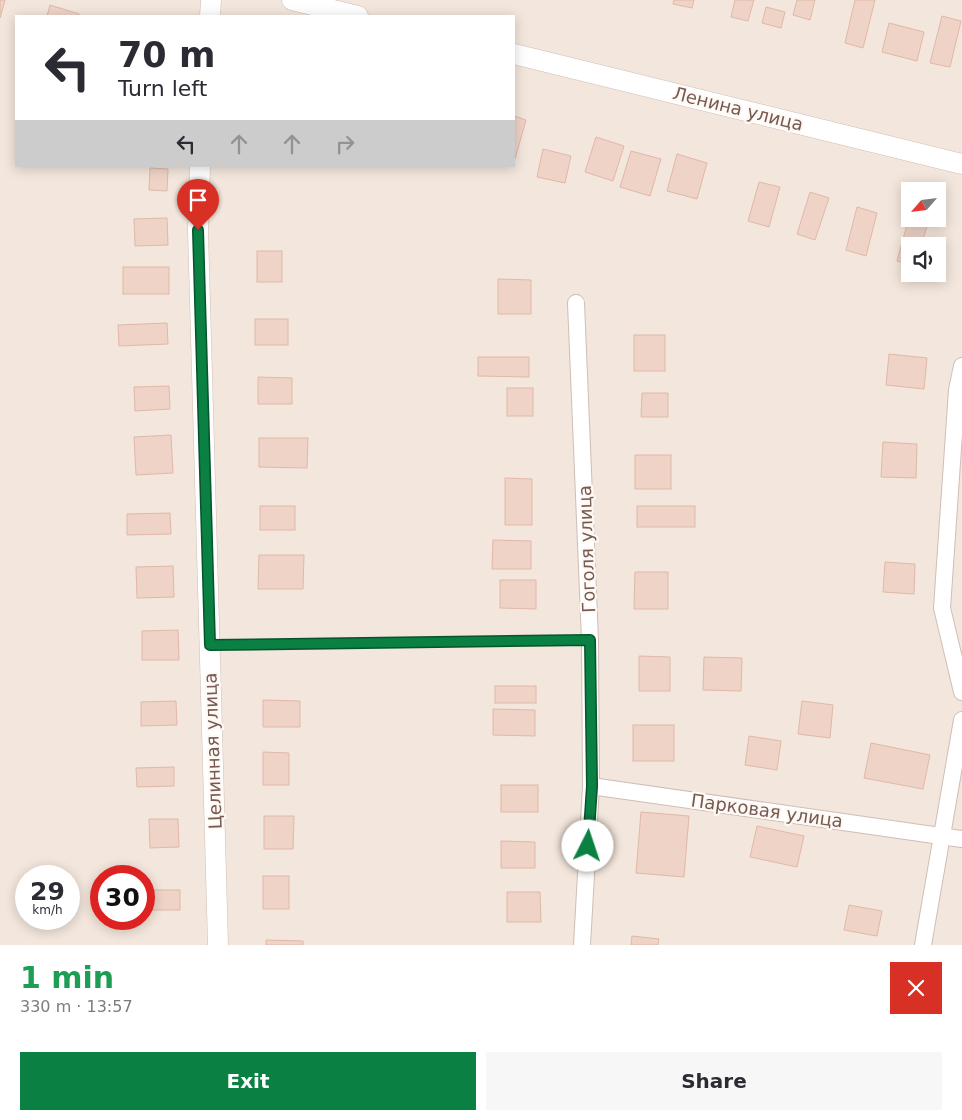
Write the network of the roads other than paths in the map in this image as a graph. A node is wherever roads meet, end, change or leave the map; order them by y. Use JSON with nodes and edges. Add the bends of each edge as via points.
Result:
{"nodes":[{"id":1,"x":211,"y":0,"type":"edge"},
{"id":2,"x":292,"y":0,"type":"edge"},
{"id":3,"x":210,"y":15,"type":"edge"},
{"id":4,"x":354,"y":15,"type":"edge"},
{"id":5,"x":515,"y":54,"type":"edge"},
{"id":6,"x":962,"y":164,"type":"edge"},
{"id":7,"x":200,"y":167,"type":"edge"},
{"id":8,"x":576,"y":303,"type":"dead end"},
{"id":9,"x":962,"y":366,"type":"edge"},
{"id":10,"x":590,"y":640,"type":"junction"},
{"id":11,"x":210,"y":645,"type":"junction"},
{"id":12,"x":962,"y":692,"type":"edge"},
{"id":13,"x":962,"y":720,"type":"edge"},
{"id":14,"x":592,"y":786,"type":"junction"},
{"id":15,"x":942,"y":835,"type":"junction"},
{"id":16,"x":962,"y":838,"type":"edge"},
{"id":17,"x":218,"y":945,"type":"edge"},
{"id":18,"x":582,"y":945,"type":"edge"},
{"id":19,"x":922,"y":945,"type":"edge"}],
"edges":[{"from":1,"to":3,"type":"street"},
{"from":2,"to":4,"type":"street"},
{"from":5,"to":6,"type":"street","name":"Ленина улица"},
{"from":7,"to":11,"type":"street","name":"Целинная улица","via":[[198,230]]},
{"from":8,"to":10,"type":"street","name":"Гоголя улица"},
{"from":9,"to":12,"type":"street","via":[[957,390],[942,608]]},
{"from":10,"to":11,"type":"lane"},
{"from":10,"to":14,"type":"street","name":"Гоголя улица"},
{"from":11,"to":17,"type":"street","name":"Целинная улица"},
{"from":13,"to":15,"type":"street"},
{"from":14,"to":15,"type":"street","name":"Парковая улица"},
{"from":14,"to":18,"type":"street","name":"Гоголя улица"},
{"from":15,"to":16,"type":"street","name":"Парковая улица"},
{"from":15,"to":19,"type":"street"}]}
